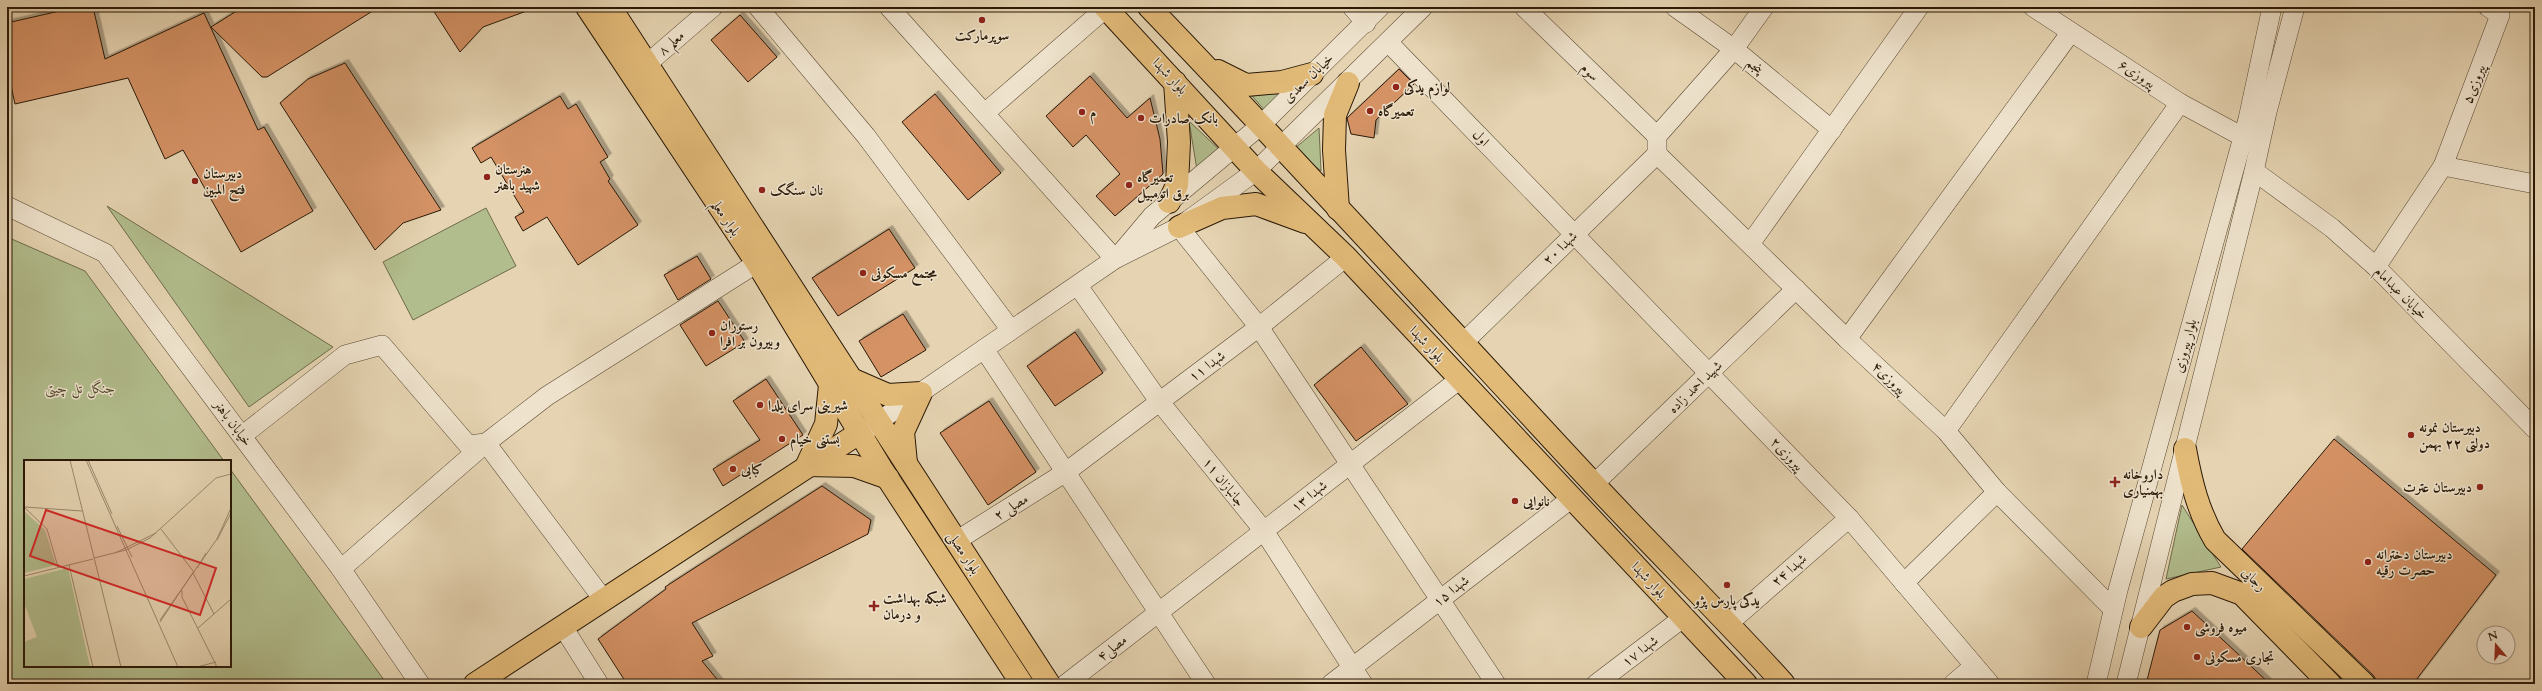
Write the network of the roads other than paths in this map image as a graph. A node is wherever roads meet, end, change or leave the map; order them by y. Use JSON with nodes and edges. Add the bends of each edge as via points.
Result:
{"nodes":[{"id":1,"x":587,"y":7,"type":"edge"},
{"id":2,"x":610,"y":7,"type":"edge"},
{"id":3,"x":713,"y":7,"type":"edge"},
{"id":4,"x":758,"y":7,"type":"edge"},
{"id":5,"x":889,"y":7,"type":"edge"},
{"id":6,"x":1106,"y":7,"type":"edge"},
{"id":7,"x":1149,"y":7,"type":"edge"},
{"id":8,"x":1352,"y":7,"type":"edge"},
{"id":9,"x":1380,"y":7,"type":"edge"},
{"id":10,"x":1423,"y":7,"type":"edge"},
{"id":11,"x":1524,"y":7,"type":"edge"},
{"id":12,"x":1675,"y":7,"type":"edge"},
{"id":13,"x":1764,"y":7,"type":"edge"},
{"id":14,"x":1919,"y":7,"type":"edge"},
{"id":15,"x":2033,"y":7,"type":"edge"},
{"id":16,"x":2272,"y":7,"type":"edge"},
{"id":17,"x":2295,"y":7,"type":"edge"},
{"id":18,"x":2488,"y":7,"type":"edge"},
{"id":19,"x":1366,"y":23,"type":"junction"},
{"id":20,"x":2071,"y":32,"type":"junction"},
{"id":21,"x":1388,"y":42,"type":"junction"},
{"id":22,"x":1734,"y":49,"type":"junction"},
{"id":23,"x":647,"y":64,"type":"junction"},
{"id":24,"x":1204,"y":64,"type":"junction"},
{"id":25,"x":1312,"y":74,"type":"junction"},
{"id":26,"x":1175,"y":82,"type":"junction"},
{"id":27,"x":1348,"y":82,"type":"junction"},
{"id":28,"x":2180,"y":103,"type":"junction"},
{"id":29,"x":986,"y":112,"type":"junction"},
{"id":30,"x":1261,"y":125,"type":"junction"},
{"id":31,"x":1832,"y":130,"type":"junction"},
{"id":32,"x":2243,"y":137,"type":"junction"},
{"id":33,"x":1657,"y":145,"type":"junction"},
{"id":34,"x":1283,"y":146,"type":"junction"},
{"id":35,"x":1235,"y":148,"type":"junction"},
{"id":36,"x":2443,"y":166,"type":"junction"},
{"id":37,"x":1256,"y":171,"type":"junction"},
{"id":38,"x":2254,"y":171,"type":"junction"},
{"id":39,"x":2535,"y":184,"type":"edge"},
{"id":40,"x":1169,"y":202,"type":"junction"},
{"id":41,"x":7,"y":206,"type":"edge"},
{"id":42,"x":1338,"y":209,"type":"junction"},
{"id":43,"x":1313,"y":225,"type":"junction"},
{"id":44,"x":1179,"y":227,"type":"junction"},
{"id":45,"x":1574,"y":235,"type":"junction"},
{"id":46,"x":1750,"y":244,"type":"junction"},
{"id":47,"x":1346,"y":257,"type":"junction"},
{"id":48,"x":1115,"y":259,"type":"junction"},
{"id":49,"x":757,"y":263,"type":"junction"},
{"id":50,"x":2376,"y":267,"type":"junction"},
{"id":51,"x":1078,"y":286,"type":"junction"},
{"id":52,"x":1796,"y":289,"type":"junction"},
{"id":53,"x":1259,"y":327,"type":"junction"},
{"id":54,"x":1011,"y":330,"type":"junction"},
{"id":55,"x":1847,"y":339,"type":"junction"},
{"id":56,"x":1463,"y":343,"type":"junction"},
{"id":57,"x":984,"y":349,"type":"junction"},
{"id":58,"x":1709,"y":374,"type":"junction"},
{"id":59,"x":1460,"y":379,"type":"junction"},
{"id":60,"x":840,"y":381,"type":"junction"},
{"id":61,"x":921,"y":393,"type":"junction"},
{"id":62,"x":1159,"y":401,"type":"junction"},
{"id":63,"x":869,"y":428,"type":"junction"},
{"id":64,"x":2535,"y":429,"type":"edge"},
{"id":65,"x":1946,"y":431,"type":"junction"},
{"id":66,"x":243,"y":435,"type":"junction"},
{"id":67,"x":486,"y":443,"type":"junction"},
{"id":68,"x":2185,"y":449,"type":"junction"},
{"id":69,"x":1350,"y":464,"type":"junction"},
{"id":70,"x":807,"y":465,"type":"junction"},
{"id":71,"x":906,"y":466,"type":"junction"},
{"id":72,"x":1066,"y":472,"type":"junction"},
{"id":73,"x":888,"y":478,"type":"junction"},
{"id":74,"x":1594,"y":484,"type":"junction"},
{"id":75,"x":1997,"y":492,"type":"junction"},
{"id":76,"x":1572,"y":498,"type":"junction"},
{"id":77,"x":1849,"y":518,"type":"junction"},
{"id":78,"x":1264,"y":531,"type":"junction"},
{"id":79,"x":956,"y":541,"type":"junction"},
{"id":80,"x":340,"y":569,"type":"junction"},
{"id":81,"x":1904,"y":583,"type":"junction"},
{"id":82,"x":604,"y":599,"type":"junction"},
{"id":83,"x":1439,"y":600,"type":"junction"},
{"id":84,"x":2113,"y":609,"type":"junction"},
{"id":85,"x":1158,"y":612,"type":"junction"},
{"id":86,"x":1684,"y":618,"type":"junction"},
{"id":87,"x":1729,"y":623,"type":"junction"},
{"id":88,"x":563,"y":627,"type":"junction"},
{"id":89,"x":2141,"y":627,"type":"junction"},
{"id":90,"x":2318,"y":640,"type":"junction"},
{"id":91,"x":2301,"y":654,"type":"junction"},
{"id":92,"x":1974,"y":666,"type":"junction"},
{"id":93,"x":1352,"y":668,"type":"junction"},
{"id":94,"x":1618,"y":677,"type":"edge"},
{"id":95,"x":420,"y":684,"type":"edge"},
{"id":96,"x":475,"y":684,"type":"edge"},
{"id":97,"x":599,"y":684,"type":"edge"},
{"id":98,"x":1022,"y":684,"type":"edge"},
{"id":99,"x":1049,"y":684,"type":"edge"},
{"id":100,"x":1066,"y":684,"type":"edge"},
{"id":101,"x":1206,"y":684,"type":"edge"},
{"id":102,"x":1331,"y":684,"type":"edge"},
{"id":103,"x":1363,"y":684,"type":"edge"},
{"id":104,"x":1496,"y":684,"type":"edge"},
{"id":105,"x":1596,"y":684,"type":"edge"},
{"id":106,"x":1746,"y":684,"type":"edge"},
{"id":107,"x":1784,"y":684,"type":"edge"},
{"id":108,"x":1953,"y":684,"type":"edge"},
{"id":109,"x":1990,"y":684,"type":"edge"},
{"id":110,"x":2096,"y":684,"type":"edge"},
{"id":111,"x":2126,"y":684,"type":"edge"},
{"id":112,"x":2330,"y":684,"type":"edge"},
{"id":113,"x":2364,"y":684,"type":"edge"}],
"edges":[{"from":1,"to":49,"type":"main road","name":"بلوار معلم"},
{"from":2,"to":23,"type":"main road","name":"بلوار معلم"},
{"from":3,"to":23,"type":"street","name":"معلم ۸"},
{"from":4,"to":54,"type":"street","via":[[866,136]]},
{"from":5,"to":29,"type":"street"},
{"from":6,"to":26,"type":"main road","name":"بلوار شهدا"},
{"from":6,"to":29,"type":"street"},
{"from":7,"to":24,"type":"main road","name":"بلوار شهدا"},
{"from":8,"to":19,"type":"street"},
{"from":9,"to":19,"type":"street","name":"خیابان سعدی"},
{"from":10,"to":21,"type":"street"},
{"from":11,"to":33,"type":"street","name":"سوم"},
{"from":12,"to":22,"type":"street","name":"پنجم"},
{"from":13,"to":22,"type":"street","name":"شهدا ۲۰"},
{"from":14,"to":31,"type":"street"},
{"from":15,"to":20,"type":"street","name":"پیروزی۶"},
{"from":16,"to":32,"type":"street","name":"بلوار پیروزی"},
{"from":17,"to":38,"type":"street","name":"بلوار پیروزی"},
{"from":18,"to":36,"type":"street","name":"پیروزی۵","via":[[2500,15]]},
{"from":19,"to":25,"type":"street","name":"خیابان سعدی"},
{"from":20,"to":28,"type":"street","name":"پیروزی۶"},
{"from":20,"to":55,"type":"street"},
{"from":21,"to":27,"type":"street"},
{"from":21,"to":45,"type":"street","name":"اول"},
{"from":22,"to":31,"type":"street","name":"پنجم"},
{"from":22,"to":33,"type":"street","name":"شهدا ۲۰"},
{"from":23,"to":60,"type":"main road","name":"بلوار معلم"},
{"from":24,"to":25,"type":"main road","via":[[1246,85],[1282,82]]},
{"from":24,"to":30,"type":"main road","name":"بلوار شهدا"},
{"from":25,"to":30,"type":"street","name":"خیابان سعدی"},
{"from":26,"to":35,"type":"main road","name":"بلوار شهدا"},
{"from":26,"to":40,"type":"main road","via":[[1179,142],[1178,185]]},
{"from":27,"to":34,"type":"street"},
{"from":27,"to":42,"type":"main road","via":[[1335,115],[1334,150]]},
{"from":28,"to":32,"type":"street","name":"پیروزی۶"},
{"from":28,"to":65,"type":"street"},
{"from":29,"to":48,"type":"street"},
{"from":30,"to":34,"type":"main road","name":"بلوار شهدا"},
{"from":30,"to":35,"type":"street","name":"خیابان سعدی"},
{"from":31,"to":46,"type":"street"},
{"from":32,"to":84,"type":"street","name":"بلوار پیروزی"},
{"from":33,"to":45,"type":"street","name":"شهدا ۲۰"},
{"from":33,"to":46,"type":"street","name":"پیروزی۴"},
{"from":34,"to":37,"type":"street"},
{"from":34,"to":42,"type":"main road","name":"بلوار شهدا"},
{"from":35,"to":37,"type":"main road","name":"بلوار شهدا"},
{"from":35,"to":40,"type":"street","name":"خیابان سعدی"},
{"from":36,"to":39,"type":"street"},
{"from":36,"to":50,"type":"street"},
{"from":37,"to":43,"type":"main road","name":"بلوار شهدا"},
{"from":37,"to":44,"type":"street"},
{"from":38,"to":50,"type":"street","name":"خیابان عبدامام","via":[[2332,228]]},
{"from":38,"to":68,"type":"street","name":"بلوار پیروزی"},
{"from":40,"to":48,"type":"street","name":"خیابان سعدی","via":[[1152,216]]},
{"from":41,"to":66,"type":"street","name":"خیابان باهنر","via":[[105,253]]},
{"from":42,"to":56,"type":"main road","name":"بلوار شهدا"},
{"from":43,"to":44,"type":"main road","via":[[1256,204],[1222,208]]},
{"from":43,"to":47,"type":"main road","name":"بلوار شهدا"},
{"from":44,"to":48,"type":"street"},
{"from":44,"to":53,"type":"street"},
{"from":45,"to":56,"type":"street","name":"شهدا ۲۰"},
{"from":45,"to":58,"type":"street","name":"پیروزی۲"},
{"from":46,"to":52,"type":"street","name":"پیروزی۴"},
{"from":47,"to":53,"type":"street","name":"شهدا ۱۱"},
{"from":47,"to":59,"type":"main road","name":"بلوار شهدا"},
{"from":48,"to":51,"type":"street"},
{"from":49,"to":60,"type":"main road","name":"بلوار معلم"},
{"from":49,"to":67,"type":"street","via":[[547,396]]},
{"from":50,"to":64,"type":"street","name":"خیابان عبدامام"},
{"from":51,"to":54,"type":"street"},
{"from":51,"to":62,"type":"street","name":"جانبازان ۱۱"},
{"from":52,"to":55,"type":"street","name":"پیروزی۴"},
{"from":52,"to":58,"type":"street","name":"شهید احمد زاده"},
{"from":53,"to":62,"type":"street","name":"شهدا ۱۱"},
{"from":53,"to":69,"type":"street"},
{"from":54,"to":57,"type":"street"},
{"from":55,"to":65,"type":"street","name":"پیروزی۴"},
{"from":56,"to":74,"type":"main road","name":"بلوار شهدا"},
{"from":57,"to":61,"type":"street"},
{"from":57,"to":72,"type":"street"},
{"from":58,"to":74,"type":"street","name":"شهید احمد زاده"},
{"from":58,"to":77,"type":"street","name":"پیروزی۲"},
{"from":59,"to":69,"type":"street","name":"شهدا ۱۳"},
{"from":59,"to":76,"type":"main road","name":"بلوار شهدا"},
{"from":60,"to":61,"type":"main road","via":[[888,395]]},
{"from":60,"to":63,"type":"main road","name":"بلوار معلم"},
{"from":60,"to":70,"type":"main road","via":[[826,424]]},
{"from":61,"to":63,"type":"street"},
{"from":61,"to":71,"type":"main road","via":[[903,432]]},
{"from":62,"to":72,"type":"street","name":"شهدا ۱۱"},
{"from":62,"to":78,"type":"street","name":"جانبازان ۱۱"},
{"from":63,"to":70,"type":"main road"},
{"from":63,"to":71,"type":"main road","name":"بلوار مصلی"},
{"from":63,"to":73,"type":"main road","name":"بلوار مصلی"},
{"from":65,"to":75,"type":"street","name":"پیروزی۴"},
{"from":66,"to":67,"type":"street","via":[[345,355],[382,346],[468,445]]},
{"from":66,"to":80,"type":"street","name":"خیابان باهنر"},
{"from":67,"to":80,"type":"street"},
{"from":67,"to":82,"type":"street"},
{"from":68,"to":89,"type":"street","name":"بلوار پیروزی"},
{"from":68,"to":90,"type":"main road","name":"رجایی","via":[[2192,488],[2204,521],[2215,540]]},
{"from":69,"to":78,"type":"street","name":"شهدا ۱۳"},
{"from":69,"to":83,"type":"street"},
{"from":70,"to":73,"type":"main road","via":[[854,466]]},
{"from":70,"to":82,"type":"main road"},
{"from":71,"to":79,"type":"main road","name":"بلوار مصلی"},
{"from":72,"to":79,"type":"street","name":"مصلی ۲"},
{"from":72,"to":85,"type":"street"},
{"from":73,"to":98,"type":"main road","name":"بلوار مصلی"},
{"from":74,"to":87,"type":"main road","name":"بلوار شهدا"},
{"from":75,"to":81,"type":"street"},
{"from":75,"to":84,"type":"street","name":"پیروزی۴"},
{"from":76,"to":83,"type":"street","name":"شهدا ۱۵"},
{"from":76,"to":86,"type":"main road","name":"بلوار شهدا"},
{"from":77,"to":81,"type":"street","name":"پیروزی۲"},
{"from":77,"to":87,"type":"street","name":"شهدا ۲۴"},
{"from":78,"to":85,"type":"street","name":"شهدا ۱۳"},
{"from":78,"to":93,"type":"street","name":"جانبازان ۱۱"},
{"from":79,"to":99,"type":"main road","name":"بلوار مصلی"},
{"from":80,"to":95,"type":"street","name":"خیابان باهنر"},
{"from":81,"to":92,"type":"street","name":"پیروزی۲"},
{"from":82,"to":88,"type":"main road"},
{"from":83,"to":93,"type":"street","name":"شهدا ۱۵"},
{"from":83,"to":104,"type":"street"},
{"from":84,"to":110,"type":"street","name":"بلوار پیروزی"},
{"from":85,"to":100,"type":"street","name":"مصلی۴"},
{"from":85,"to":101,"type":"street"},
{"from":86,"to":94,"type":"street","name":"شهدا ۱۷"},
{"from":86,"to":106,"type":"main road","name":"بلوار شهدا"},
{"from":87,"to":107,"type":"main road","name":"بلوار شهدا"},
{"from":88,"to":96,"type":"main road"},
{"from":88,"to":97,"type":"street"},
{"from":89,"to":91,"type":"main road","name":"رجایی","via":[[2164,597],[2173,591],[2192,584],[2212,583],[2242,594]]},
{"from":89,"to":111,"type":"street","name":"بلوار پیروزی"},
{"from":90,"to":91,"type":"main road"},
{"from":90,"to":113,"type":"main road","name":"رجایی"},
{"from":91,"to":112,"type":"main road","name":"رجایی"},
{"from":92,"to":108,"type":"street"},
{"from":92,"to":109,"type":"street","name":"پیروزی۲"},
{"from":93,"to":102,"type":"street","name":"شهدا ۱۵"},
{"from":93,"to":103,"type":"street","name":"جانبازان ۱۱"},
{"from":94,"to":105,"type":"street","name":"شهدا ۱۷"}]}
